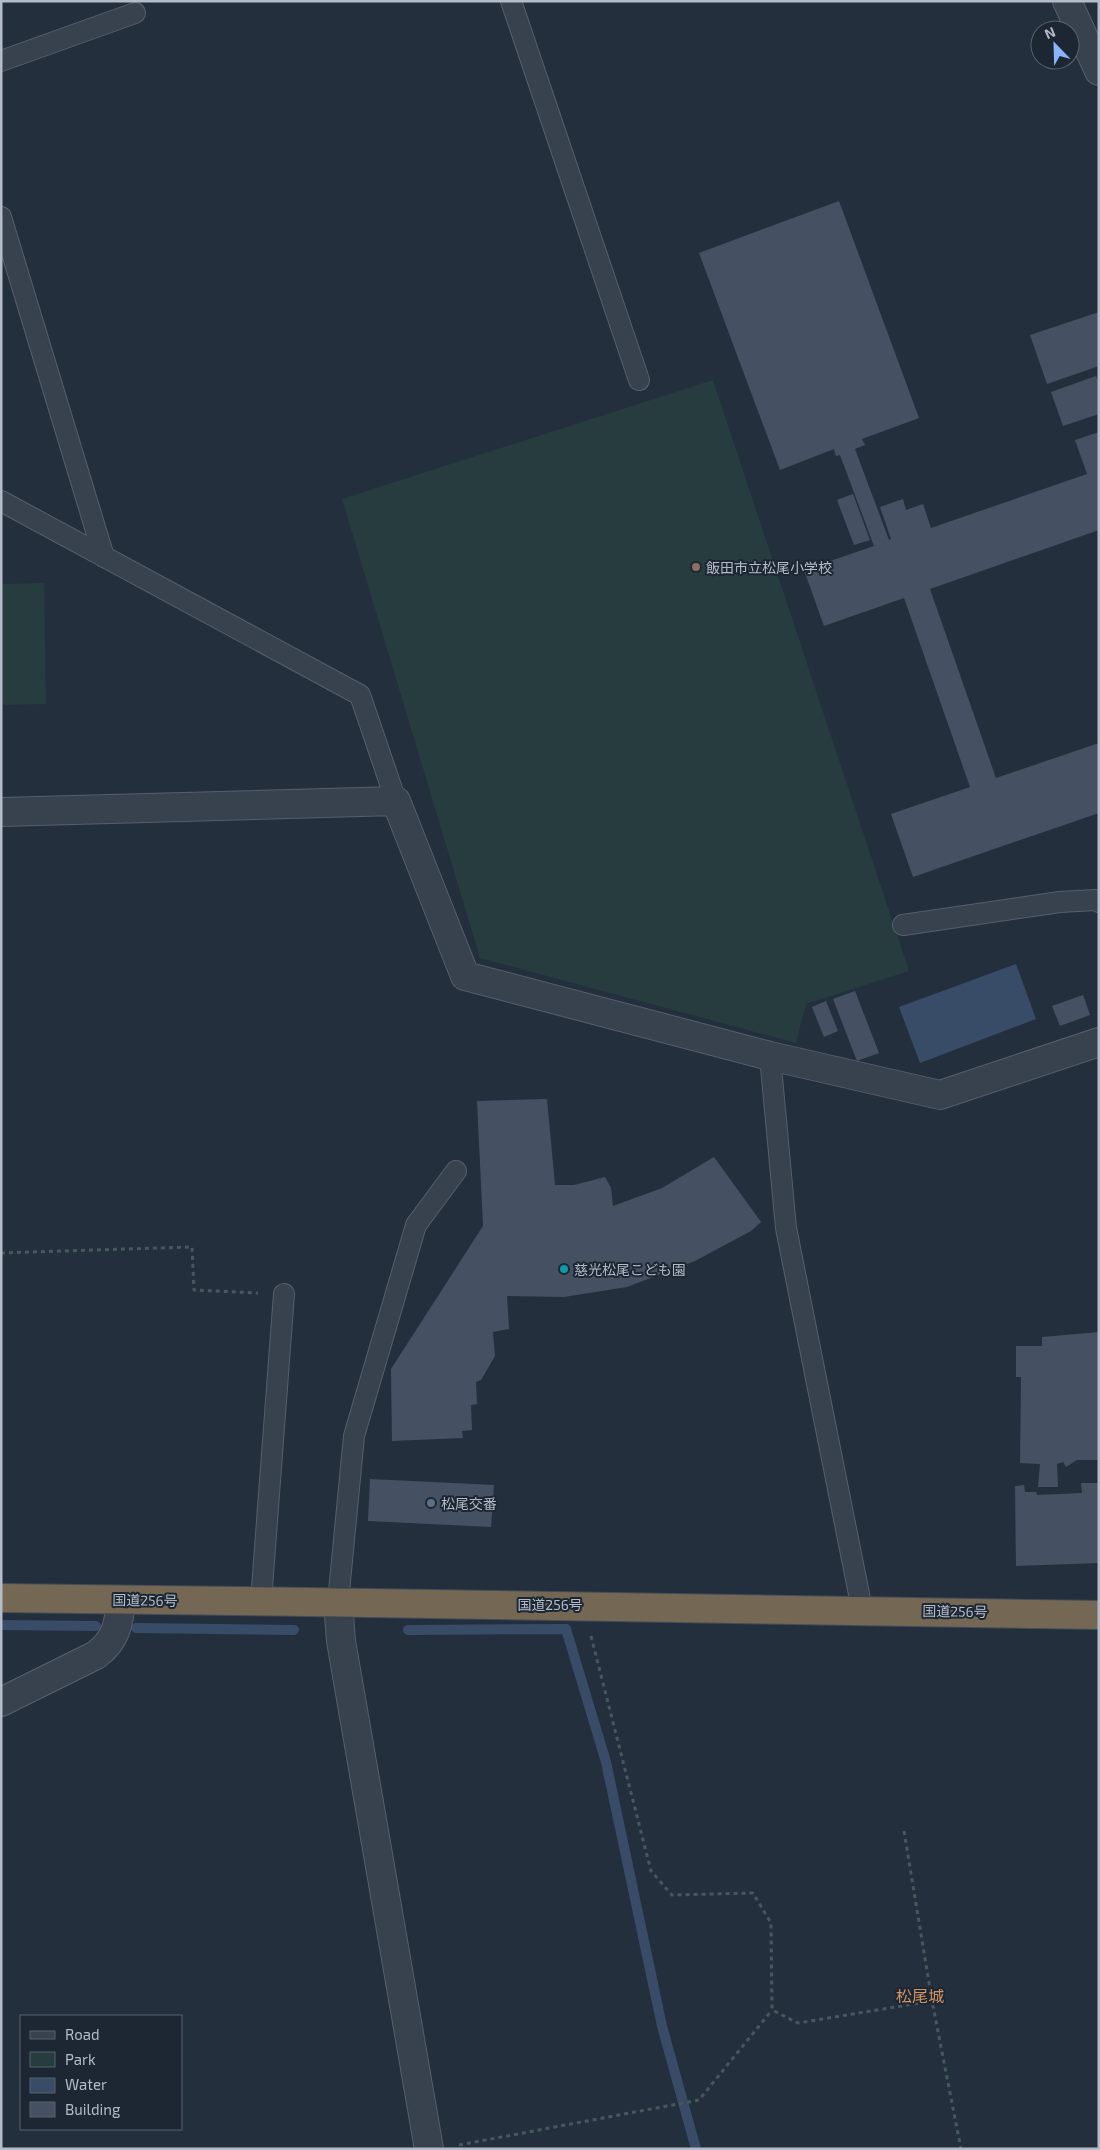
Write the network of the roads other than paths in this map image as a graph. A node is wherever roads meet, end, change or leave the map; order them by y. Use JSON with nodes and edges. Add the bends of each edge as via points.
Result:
{"nodes":[{"id":1,"x":511,"y":1,"type":"edge"},
{"id":2,"x":1067,"y":1,"type":"edge"},
{"id":3,"x":135,"y":14,"type":"dead end"},
{"id":4,"x":1,"y":61,"type":"edge"},
{"id":5,"x":1099,"y":71,"type":"edge"},
{"id":6,"x":1,"y":217,"type":"edge"},
{"id":7,"x":639,"y":380,"type":"dead end"},
{"id":8,"x":1,"y":500,"type":"edge"},
{"id":9,"x":104,"y":557,"type":"junction"},
{"id":10,"x":396,"y":800,"type":"junction"},
{"id":11,"x":1,"y":812,"type":"edge"},
{"id":12,"x":1099,"y":902,"type":"edge"},
{"id":13,"x":903,"y":925,"type":"dead end"},
{"id":14,"x":1099,"y":1042,"type":"edge"},
{"id":15,"x":770,"y":1056,"type":"junction"},
{"id":16,"x":456,"y":1171,"type":"dead end"},
{"id":17,"x":284,"y":1294,"type":"road end"},
{"id":18,"x":1,"y":1598,"type":"edge"},
{"id":19,"x":121,"y":1600,"type":"junction"},
{"id":20,"x":260,"y":1601,"type":"junction"},
{"id":21,"x":338,"y":1602,"type":"junction"},
{"id":22,"x":862,"y":1609,"type":"junction"},
{"id":23,"x":1099,"y":1615,"type":"edge"},
{"id":24,"x":1,"y":1702,"type":"edge"},
{"id":25,"x":440,"y":2147,"type":"edge"}],
"edges":[{"from":1,"to":7,"type":"lane"},
{"from":2,"to":5,"type":"street"},
{"from":3,"to":4,"type":"lane"},
{"from":6,"to":9,"type":"lane"},
{"from":8,"to":9,"type":"lane"},
{"from":9,"to":10,"type":"lane","via":[[360,695]]},
{"from":10,"to":11,"type":"street"},
{"from":10,"to":15,"type":"street","via":[[465,976]]},
{"from":12,"to":13,"type":"lane","via":[[1060,902]]},
{"from":14,"to":15,"type":"street","via":[[940,1095]]},
{"from":15,"to":22,"type":"lane","via":[[786,1228]]},
{"from":16,"to":21,"type":"lane","via":[[416,1224],[354,1436]]},
{"from":17,"to":20,"type":"lane"},
{"from":18,"to":19,"type":"highway","name":"国道256号"},
{"from":19,"to":20,"type":"highway","name":"国道256号"},
{"from":19,"to":24,"type":"street","via":[[116,1634],[107,1646],[96,1655]]},
{"from":20,"to":21,"type":"highway","name":"国道256号"},
{"from":21,"to":22,"type":"highway","name":"国道256号"},
{"from":21,"to":25,"type":"street","via":[[341,1641]]},
{"from":22,"to":23,"type":"highway","name":"国道256号"}]}
